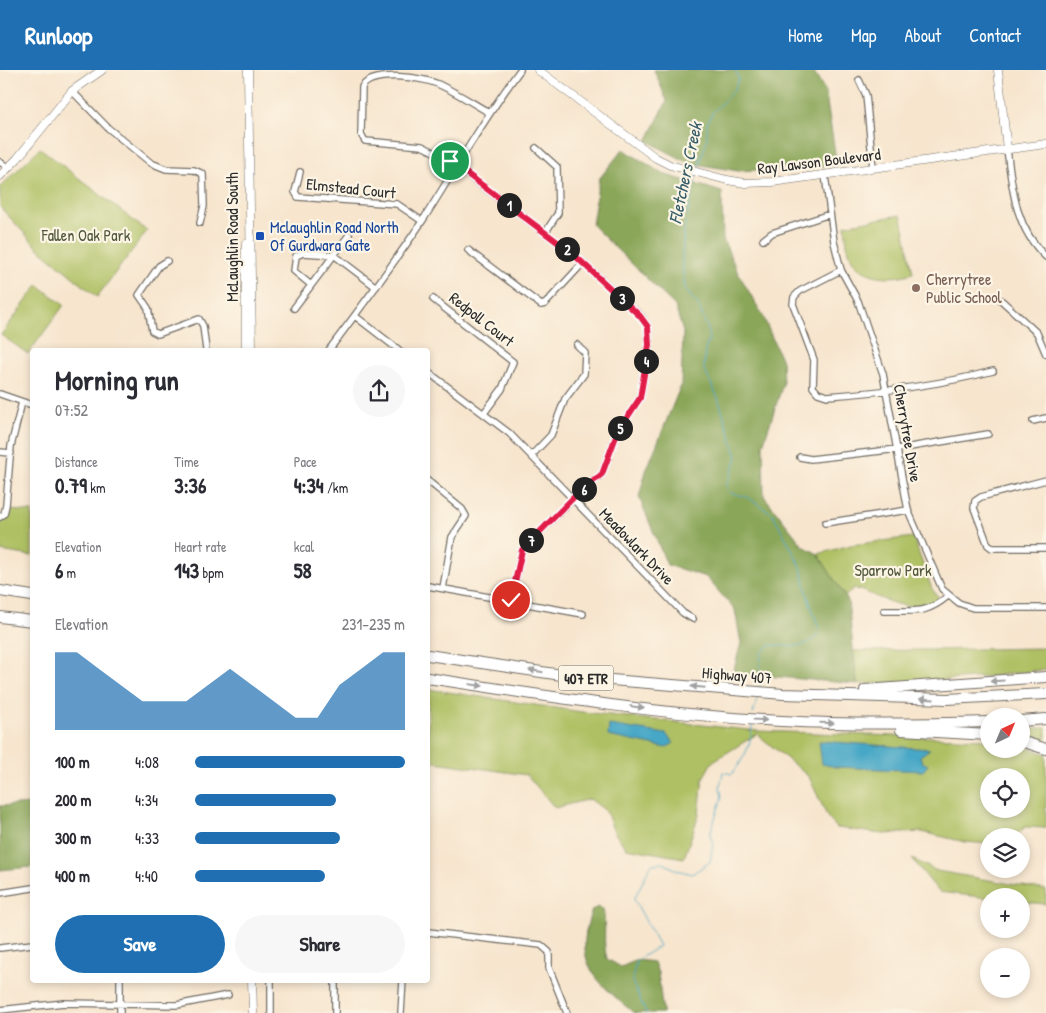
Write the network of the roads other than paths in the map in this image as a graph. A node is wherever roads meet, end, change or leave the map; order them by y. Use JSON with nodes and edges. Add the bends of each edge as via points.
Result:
{"nodes":[{"id":1,"x":102,"y":70,"type":"edge"},
{"id":2,"x":248,"y":70,"type":"edge"},
{"id":3,"x":520,"y":70,"type":"edge"},
{"id":4,"x":538,"y":70,"type":"edge"},
{"id":5,"x":998,"y":70,"type":"edge"},
{"id":6,"x":859,"y":80,"type":"dead end"},
{"id":7,"x":72,"y":91,"type":"junction"},
{"id":8,"x":490,"y":113,"type":"junction"},
{"id":9,"x":248,"y":125,"type":"junction"},
{"id":10,"x":1046,"y":144,"type":"edge"},
{"id":11,"x":536,"y":148,"type":"dead end"},
{"id":12,"x":1007,"y":149,"type":"junction"},
{"id":13,"x":0,"y":162,"type":"edge"},
{"id":14,"x":457,"y":166,"type":"junction"},
{"id":15,"x":9,"y":168,"type":"junction"},
{"id":16,"x":873,"y":168,"type":"junction"},
{"id":17,"x":300,"y":172,"type":"dead end"},
{"id":18,"x":825,"y":175,"type":"junction"},
{"id":19,"x":0,"y":176,"type":"edge"},
{"id":20,"x":830,"y":214,"type":"junction"},
{"id":21,"x":422,"y":221,"type":"junction"},
{"id":22,"x":200,"y":223,"type":"dead end"},
{"id":23,"x":545,"y":233,"type":"junction"},
{"id":24,"x":349,"y":235,"type":"dead end"},
{"id":25,"x":763,"y":240,"type":"dead end"},
{"id":26,"x":468,"y":250,"type":"dead end"},
{"id":27,"x":334,"y":255,"type":"junction"},
{"id":28,"x":1046,"y":257,"type":"edge"},
{"id":29,"x":167,"y":261,"type":"dead end"},
{"id":30,"x":584,"y":263,"type":"junction"},
{"id":31,"x":841,"y":270,"type":"junction"},
{"id":32,"x":311,"y":285,"type":"junction"},
{"id":33,"x":376,"y":287,"type":"junction"},
{"id":34,"x":434,"y":299,"type":"dead end"},
{"id":35,"x":1001,"y":300,"type":"dead end"},
{"id":36,"x":294,"y":308,"type":"dead end"},
{"id":37,"x":355,"y":316,"type":"junction"},
{"id":38,"x":578,"y":345,"type":"dead end"},
{"id":39,"x":206,"y":348,"type":"edge"},
{"id":40,"x":246,"y":348,"type":"edge"},
{"id":41,"x":252,"y":348,"type":"edge"},
{"id":42,"x":331,"y":348,"type":"edge"},
{"id":43,"x":396,"y":348,"type":"edge"},
{"id":44,"x":1046,"y":354,"type":"edge"},
{"id":45,"x":993,"y":371,"type":"dead end"},
{"id":46,"x":430,"y":373,"type":"edge"},
{"id":47,"x":887,"y":391,"type":"junction"},
{"id":48,"x":0,"y":394,"type":"edge"},
{"id":49,"x":22,"y":402,"type":"junction"},
{"id":50,"x":30,"y":404,"type":"edge"},
{"id":51,"x":484,"y":413,"type":"junction"},
{"id":52,"x":1046,"y":418,"type":"edge"},
{"id":53,"x":1033,"y":422,"type":"dead end"},
{"id":54,"x":988,"y":434,"type":"dead end"},
{"id":55,"x":898,"y":449,"type":"junction"},
{"id":56,"x":0,"y":452,"type":"edge"},
{"id":57,"x":11,"y":453,"type":"junction"},
{"id":58,"x":532,"y":455,"type":"junction"},
{"id":59,"x":800,"y":457,"type":"dead end"},
{"id":60,"x":1046,"y":480,"type":"edge"},
{"id":61,"x":430,"y":483,"type":"edge"},
{"id":62,"x":573,"y":498,"type":"junction"},
{"id":63,"x":908,"y":510,"type":"junction"},
{"id":64,"x":0,"y":517,"type":"edge"},
{"id":65,"x":825,"y":523,"type":"dead end"},
{"id":66,"x":1046,"y":548,"type":"edge"},
{"id":67,"x":430,"y":586,"type":"edge"},
{"id":68,"x":443,"y":588,"type":"junction"},
{"id":69,"x":0,"y":591,"type":"edge"},
{"id":70,"x":30,"y":596,"type":"edge"},
{"id":71,"x":948,"y":596,"type":"junction"},
{"id":72,"x":511,"y":600,"type":"junction"},
{"id":73,"x":1046,"y":608,"type":"edge"},
{"id":74,"x":884,"y":611,"type":"dead end"},
{"id":75,"x":583,"y":614,"type":"dead end"},
{"id":76,"x":0,"y":617,"type":"edge"},
{"id":77,"x":693,"y":619,"type":"dead end"},
{"id":78,"x":30,"y":621,"type":"edge"},
{"id":79,"x":30,"y":621,"type":"edge"},
{"id":80,"x":0,"y":622,"type":"edge"},
{"id":81,"x":430,"y":655,"type":"edge"},
{"id":82,"x":1046,"y":677,"type":"edge"},
{"id":83,"x":430,"y":678,"type":"edge"},
{"id":84,"x":1046,"y":694,"type":"edge"},
{"id":85,"x":845,"y":695,"type":"junction"},
{"id":86,"x":1046,"y":719,"type":"edge"},
{"id":87,"x":1030,"y":720,"type":"edge"},
{"id":88,"x":980,"y":722,"type":"edge"},
{"id":89,"x":876,"y":725,"type":"junction"},
{"id":90,"x":980,"y":735,"type":"edge"},
{"id":91,"x":1030,"y":744,"type":"edge"},
{"id":92,"x":1046,"y":750,"type":"edge"},
{"id":93,"x":30,"y":888,"type":"edge"},
{"id":94,"x":0,"y":893,"type":"edge"},
{"id":95,"x":430,"y":932,"type":"edge"},
{"id":96,"x":30,"y":944,"type":"edge"},
{"id":97,"x":0,"y":948,"type":"edge"},
{"id":98,"x":120,"y":983,"type":"edge"},
{"id":99,"x":252,"y":983,"type":"edge"},
{"id":100,"x":271,"y":983,"type":"edge"},
{"id":101,"x":335,"y":983,"type":"edge"},
{"id":102,"x":403,"y":983,"type":"edge"},
{"id":103,"x":228,"y":995,"type":"dead end"},
{"id":104,"x":120,"y":1002,"type":"junction"},
{"id":105,"x":0,"y":1010,"type":"edge"},
{"id":106,"x":120,"y":1013,"type":"edge"},
{"id":107,"x":253,"y":1013,"type":"edge"},
{"id":108,"x":271,"y":1013,"type":"edge"},
{"id":109,"x":335,"y":1013,"type":"edge"},
{"id":110,"x":401,"y":1013,"type":"edge"},
{"id":111,"x":567,"y":1013,"type":"edge"}],
"edges":[{"from":1,"to":7,"type":"street"},
{"from":2,"to":9,"type":"street","name":"McLaughlin Road South"},
{"from":3,"to":8,"type":"street"},
{"from":4,"to":18,"type":"street","name":"Ray Lawson Boulevard","via":[[656,158],[687,170],[753,183]]},
{"from":5,"to":12,"type":"street"},
{"from":6,"to":16,"type":"street","via":[[866,95]]},
{"from":7,"to":15,"type":"street"},
{"from":7,"to":22,"type":"street","via":[[108,128],[151,163],[166,170],[194,170],[203,174],[204,206]]},
{"from":8,"to":14,"type":"street"},
{"from":8,"to":14,"type":"street","via":[[440,84],[401,76],[371,79],[362,87],[362,134],[365,141],[422,146]]},
{"from":9,"to":40,"type":"street","name":"McLaughlin Road South"},
{"from":9,"to":41,"type":"street","name":"McLaughlin Road South"},
{"from":10,"to":12,"type":"street","name":"Ray Lawson Boulevard"},
{"from":11,"to":23,"type":"street","via":[[557,167],[558,213]]},
{"from":12,"to":16,"type":"street","name":"Ray Lawson Boulevard"},
{"from":12,"to":28,"type":"street","via":[[1019,217]]},
{"from":13,"to":15,"type":"street"},
{"from":14,"to":21,"type":"street"},
{"from":14,"to":23,"type":"street"},
{"from":15,"to":19,"type":"street"},
{"from":16,"to":18,"type":"street","name":"Ray Lawson Boulevard"},
{"from":17,"to":21,"type":"street","name":"Elmstead Court","via":[[295,192],[298,197],[397,204]]},
{"from":18,"to":20,"type":"street","name":"Cherrytree Drive"},
{"from":20,"to":25,"type":"street","via":[[772,233]]},
{"from":20,"to":31,"type":"street","name":"Cherrytree Drive"},
{"from":21,"to":33,"type":"street"},
{"from":23,"to":30,"type":"street"},
{"from":24,"to":27,"type":"street"},
{"from":26,"to":30,"type":"street","via":[[541,305]]},
{"from":27,"to":32,"type":"street"},
{"from":27,"to":32,"type":"street","via":[[303,253],[296,256],[294,271]]},
{"from":27,"to":33,"type":"street"},
{"from":29,"to":39,"type":"street","via":[[159,266],[139,295],[148,308],[152,332],[158,334],[199,319]]},
{"from":30,"to":62,"type":"street","via":[[640,316],[648,327],[649,345],[640,398],[618,431],[602,474]]},
{"from":31,"to":47,"type":"street","name":"Cherrytree Drive","via":[[865,318]]},
{"from":31,"to":47,"type":"street","via":[[794,297],[793,304],[814,360],[813,387],[827,396]]},
{"from":32,"to":36,"type":"street"},
{"from":33,"to":37,"type":"street"},
{"from":34,"to":51,"type":"street","name":"Redpoll Court","via":[[513,362],[502,389]]},
{"from":35,"to":44,"type":"street","via":[[1037,333]]},
{"from":37,"to":42,"type":"street"},
{"from":37,"to":43,"type":"street"},
{"from":38,"to":58,"type":"street","via":[[585,353],[584,374],[565,399],[551,435]]},
{"from":45,"to":47,"type":"street"},
{"from":46,"to":51,"type":"street","name":"Meadowlark Drive"},
{"from":47,"to":55,"type":"street","name":"Cherrytree Drive"},
{"from":48,"to":49,"type":"street"},
{"from":49,"to":50,"type":"street"},
{"from":49,"to":57,"type":"street"},
{"from":51,"to":58,"type":"street","name":"Meadowlark Drive"},
{"from":52,"to":53,"type":"street"},
{"from":54,"to":55,"type":"street"},
{"from":55,"to":59,"type":"street","via":[[811,459]]},
{"from":55,"to":63,"type":"street","name":"Cherrytree Drive"},
{"from":56,"to":57,"type":"street"},
{"from":57,"to":64,"type":"street","via":[[6,505]]},
{"from":58,"to":62,"type":"street","name":"Meadowlark Drive"},
{"from":60,"to":66,"type":"street","via":[[981,497],[974,508],[992,548]]},
{"from":61,"to":68,"type":"street","via":[[466,516],[452,536]]},
{"from":62,"to":72,"type":"street","via":[[522,550]]},
{"from":62,"to":77,"type":"street","name":"Meadowlark Drive","via":[[683,613]]},
{"from":63,"to":65,"type":"street"},
{"from":63,"to":71,"type":"street","name":"Cherrytree Drive","via":[[936,577]]},
{"from":67,"to":68,"type":"street"},
{"from":68,"to":72,"type":"street"},
{"from":69,"to":70,"type":"highway"},
{"from":71,"to":73,"type":"street","via":[[973,608]]},
{"from":71,"to":74,"type":"street","via":[[933,608]]},
{"from":72,"to":75,"type":"street"},
{"from":76,"to":78,"type":"highway"},
{"from":79,"to":80,"type":"highway"},
{"from":85,"to":81,"type":"highway","name":"Highway 407","number":"407 ETR","one_way":true,"via":[[783,694],[575,677]]},
{"from":82,"to":85,"type":"highway","one_way":true,"via":[[860,691]]},
{"from":83,"to":89,"type":"highway","number":"407 ETR","one_way":true,"via":[[640,708],[779,721]]},
{"from":84,"to":85,"type":"highway","name":"Highway 407","number":"407 ETR","one_way":true,"via":[[947,700]]},
{"from":86,"to":87,"type":"highway"},
{"from":88,"to":89,"type":"highway","number":"407 ETR"},
{"from":89,"to":90,"type":"highway","via":[[888,730]]},
{"from":91,"to":92,"type":"highway"},
{"from":93,"to":94,"type":"street"},
{"from":95,"to":111,"type":"street","via":[[541,945],[550,952],[549,968]]},
{"from":96,"to":97,"type":"street"},
{"from":98,"to":104,"type":"street"},
{"from":99,"to":107,"type":"street"},
{"from":100,"to":108,"type":"street"},
{"from":101,"to":109,"type":"street"},
{"from":102,"to":110,"type":"street"},
{"from":103,"to":104,"type":"street","via":[[177,1005]]},
{"from":104,"to":105,"type":"street","via":[[64,1003]]},
{"from":104,"to":106,"type":"street"}]}
